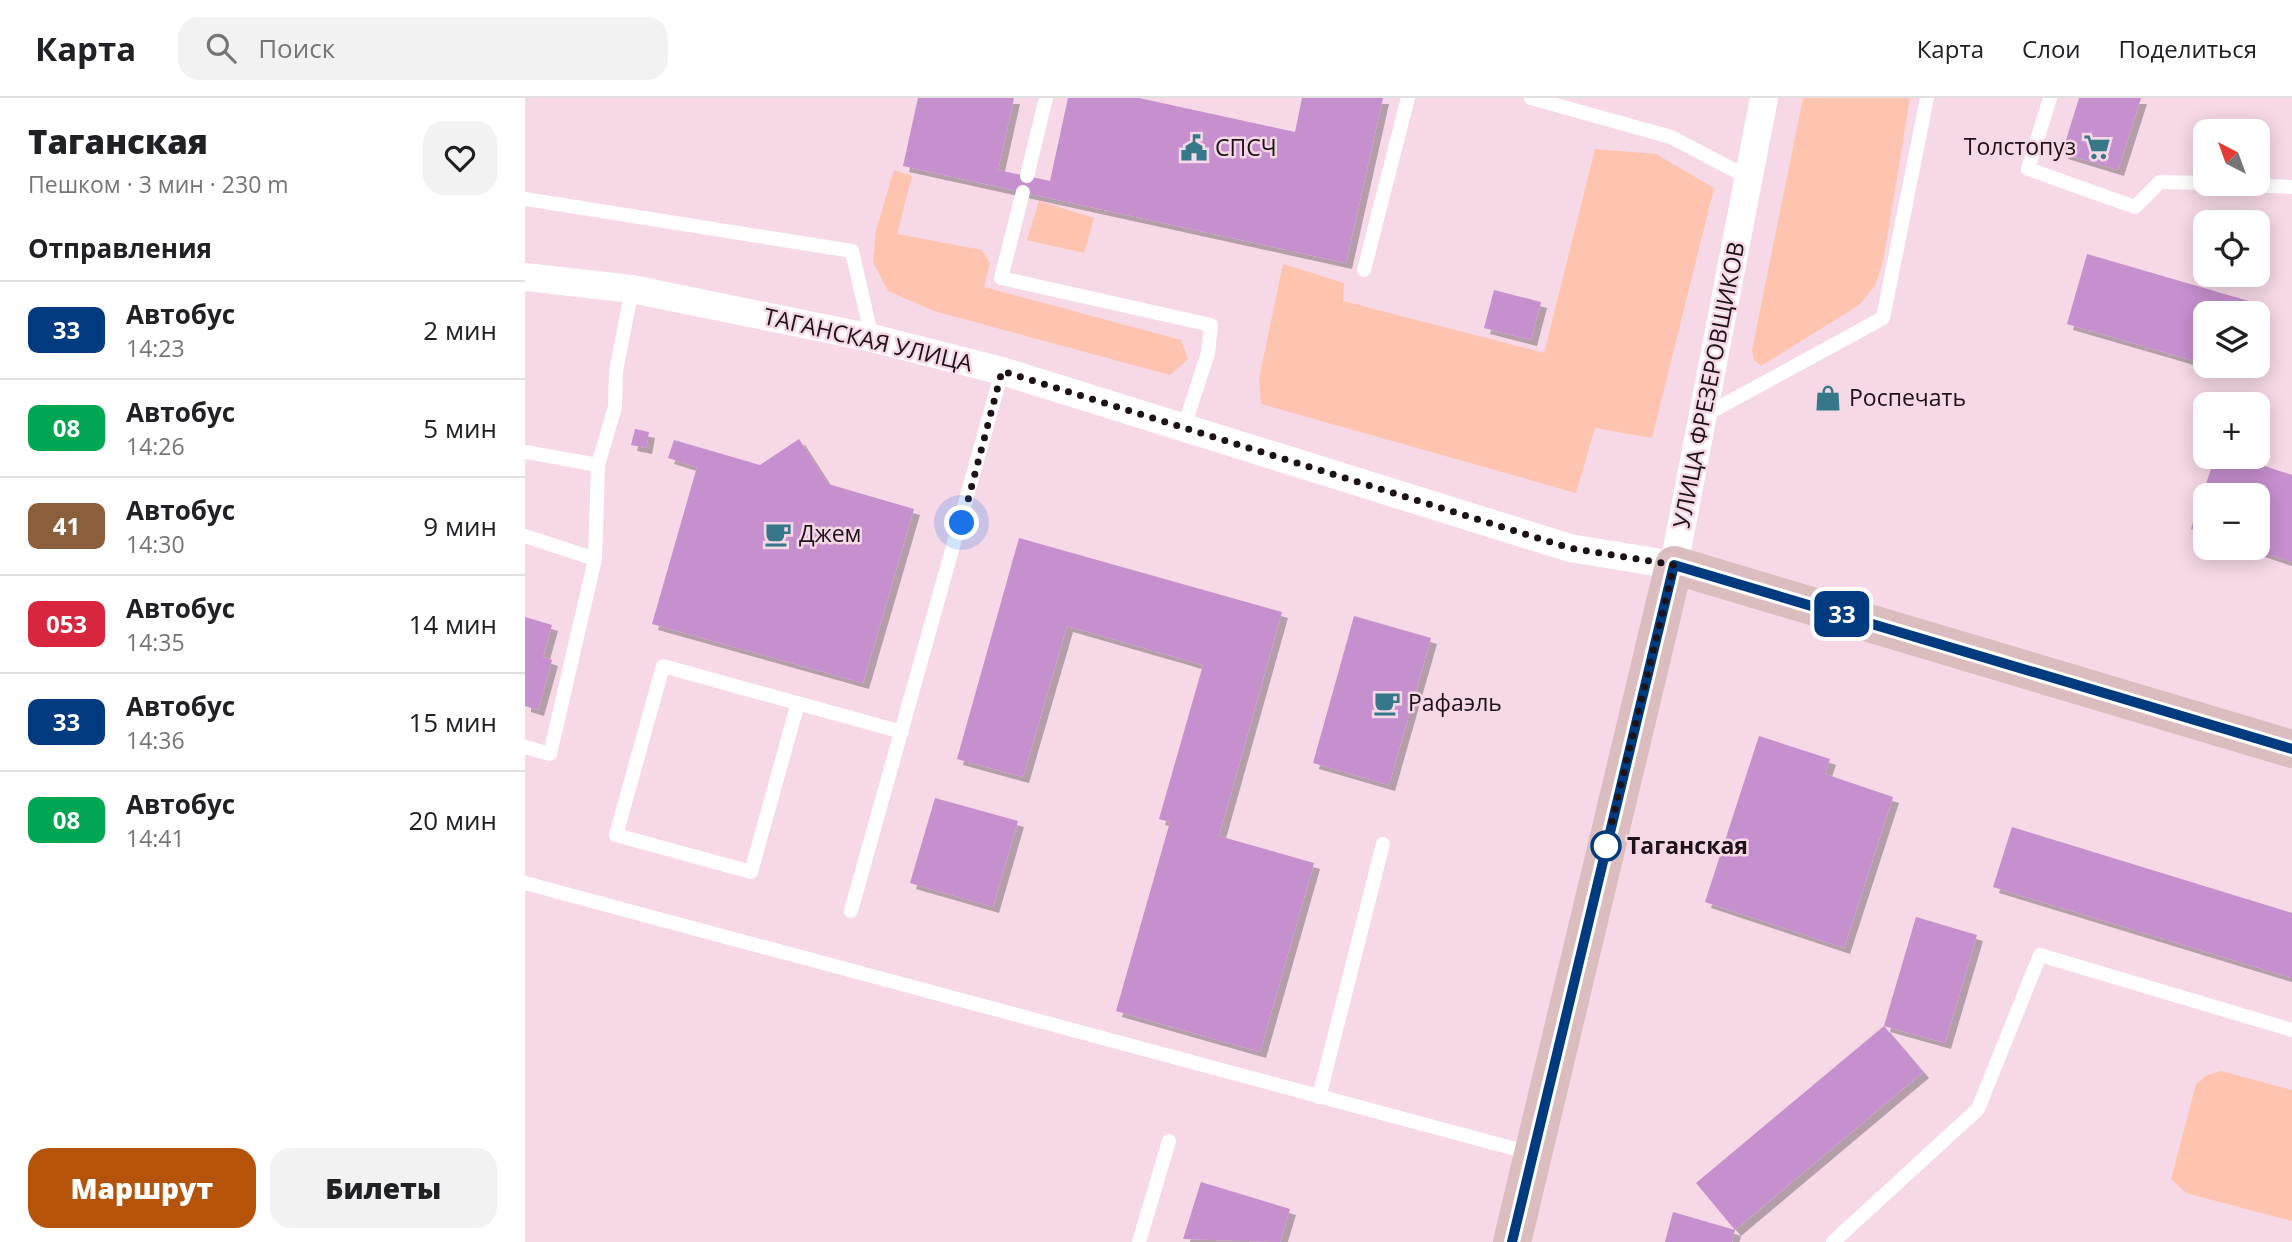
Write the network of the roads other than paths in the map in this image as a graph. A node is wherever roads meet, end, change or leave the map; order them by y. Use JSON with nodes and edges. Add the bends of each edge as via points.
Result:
{"nodes":[{"id":1,"x":1046,"y":98,"type":"edge"},
{"id":2,"x":1408,"y":98,"type":"edge"},
{"id":3,"x":1531,"y":98,"type":"edge"},
{"id":4,"x":1764,"y":98,"type":"edge"},
{"id":5,"x":1927,"y":98,"type":"edge"},
{"id":6,"x":2050,"y":98,"type":"edge"},
{"id":7,"x":1027,"y":176,"type":"dead end"},
{"id":8,"x":1749,"y":178,"type":"junction"},
{"id":9,"x":2193,"y":183,"type":"edge"},
{"id":10,"x":2270,"y":186,"type":"edge"},
{"id":11,"x":2292,"y":187,"type":"edge"},
{"id":12,"x":1023,"y":192,"type":"dead end"},
{"id":13,"x":525,"y":199,"type":"edge"},
{"id":14,"x":1364,"y":270,"type":"dead end"},
{"id":15,"x":525,"y":277,"type":"edge"},
{"id":16,"x":632,"y":289,"type":"junction"},
{"id":17,"x":871,"y":338,"type":"junction"},
{"id":18,"x":1002,"y":371,"type":"junction"},
{"id":19,"x":1705,"y":415,"type":"junction"},
{"id":20,"x":1184,"y":427,"type":"junction"},
{"id":21,"x":525,"y":452,"type":"edge"},
{"id":22,"x":599,"y":465,"type":"junction"},
{"id":23,"x":525,"y":537,"type":"edge"},
{"id":24,"x":595,"y":559,"type":"junction"},
{"id":25,"x":1674,"y":565,"type":"junction"},
{"id":26,"x":798,"y":703,"type":"junction"},
{"id":27,"x":902,"y":732,"type":"junction"},
{"id":28,"x":525,"y":747,"type":"edge"},
{"id":29,"x":2292,"y":749,"type":"edge"},
{"id":30,"x":1383,"y":844,"type":"dead end"},
{"id":31,"x":525,"y":883,"type":"edge"},
{"id":32,"x":851,"y":911,"type":"dead end"},
{"id":33,"x":2292,"y":1030,"type":"edge"},
{"id":34,"x":1319,"y":1097,"type":"junction"},
{"id":35,"x":1168,"y":1141,"type":"dead end"},
{"id":36,"x":1533,"y":1153,"type":"junction"},
{"id":37,"x":1139,"y":1242,"type":"edge"},
{"id":38,"x":1512,"y":1242,"type":"edge"},
{"id":39,"x":1833,"y":1242,"type":"edge"}],
"edges":[{"from":1,"to":7,"type":"lane"},
{"from":2,"to":14,"type":"lane"},
{"from":3,"to":8,"type":"lane","via":[[1671,137]]},
{"from":4,"to":8,"type":"street","name":"УЛИЦА ФРЕЗЕРОВЩИКОВ"},
{"from":5,"to":19,"type":"lane","via":[[1883,318]]},
{"from":6,"to":9,"type":"lane","via":[[2028,169],[2135,206],[2160,182]]},
{"from":8,"to":19,"type":"street","name":"УЛИЦА ФРЕЗЕРОВЩИКОВ"},
{"from":10,"to":11,"type":"lane"},
{"from":12,"to":20,"type":"lane","via":[[1001,278],[1211,325],[1208,354]]},
{"from":13,"to":17,"type":"lane","via":[[852,251]]},
{"from":15,"to":16,"type":"street","name":"ТАГАНСКАЯ УЛИЦА"},
{"from":16,"to":17,"type":"street","name":"ТАГАНСКАЯ УЛИЦА"},
{"from":16,"to":22,"type":"lane","via":[[616,371],[615,407]]},
{"from":17,"to":18,"type":"street","name":"ТАГАНСКАЯ УЛИЦА"},
{"from":18,"to":20,"type":"street","name":"ТАГАНСКАЯ УЛИЦА"},
{"from":18,"to":27,"type":"lane"},
{"from":19,"to":25,"type":"street","name":"УЛИЦА ФРЕЗЕРОВЩИКОВ"},
{"from":20,"to":25,"type":"street","name":"ТАГАНСКАЯ УЛИЦА","via":[[1570,548]]},
{"from":21,"to":22,"type":"lane"},
{"from":22,"to":24,"type":"lane"},
{"from":23,"to":24,"type":"lane"},
{"from":24,"to":28,"type":"lane","via":[[549,754]]},
{"from":25,"to":29,"type":"main road","name":"ТАГАНСКАЯ УЛИЦА"},
{"from":25,"to":36,"type":"main road","name":"УЛИЦА ФРЕЗЕРОВЩИКОВ"},
{"from":26,"to":26,"type":"lane","via":[[751,873],[615,835],[663,666]]},
{"from":26,"to":27,"type":"lane"},
{"from":27,"to":32,"type":"lane"},
{"from":30,"to":34,"type":"lane"},
{"from":31,"to":34,"type":"lane"},
{"from":33,"to":39,"type":"lane","via":[[2040,955],[1978,1109]]},
{"from":34,"to":36,"type":"lane"},
{"from":35,"to":37,"type":"lane"},
{"from":36,"to":38,"type":"main road","name":"УЛИЦА ФРЕЗЕРОВЩИКОВ"}]}
